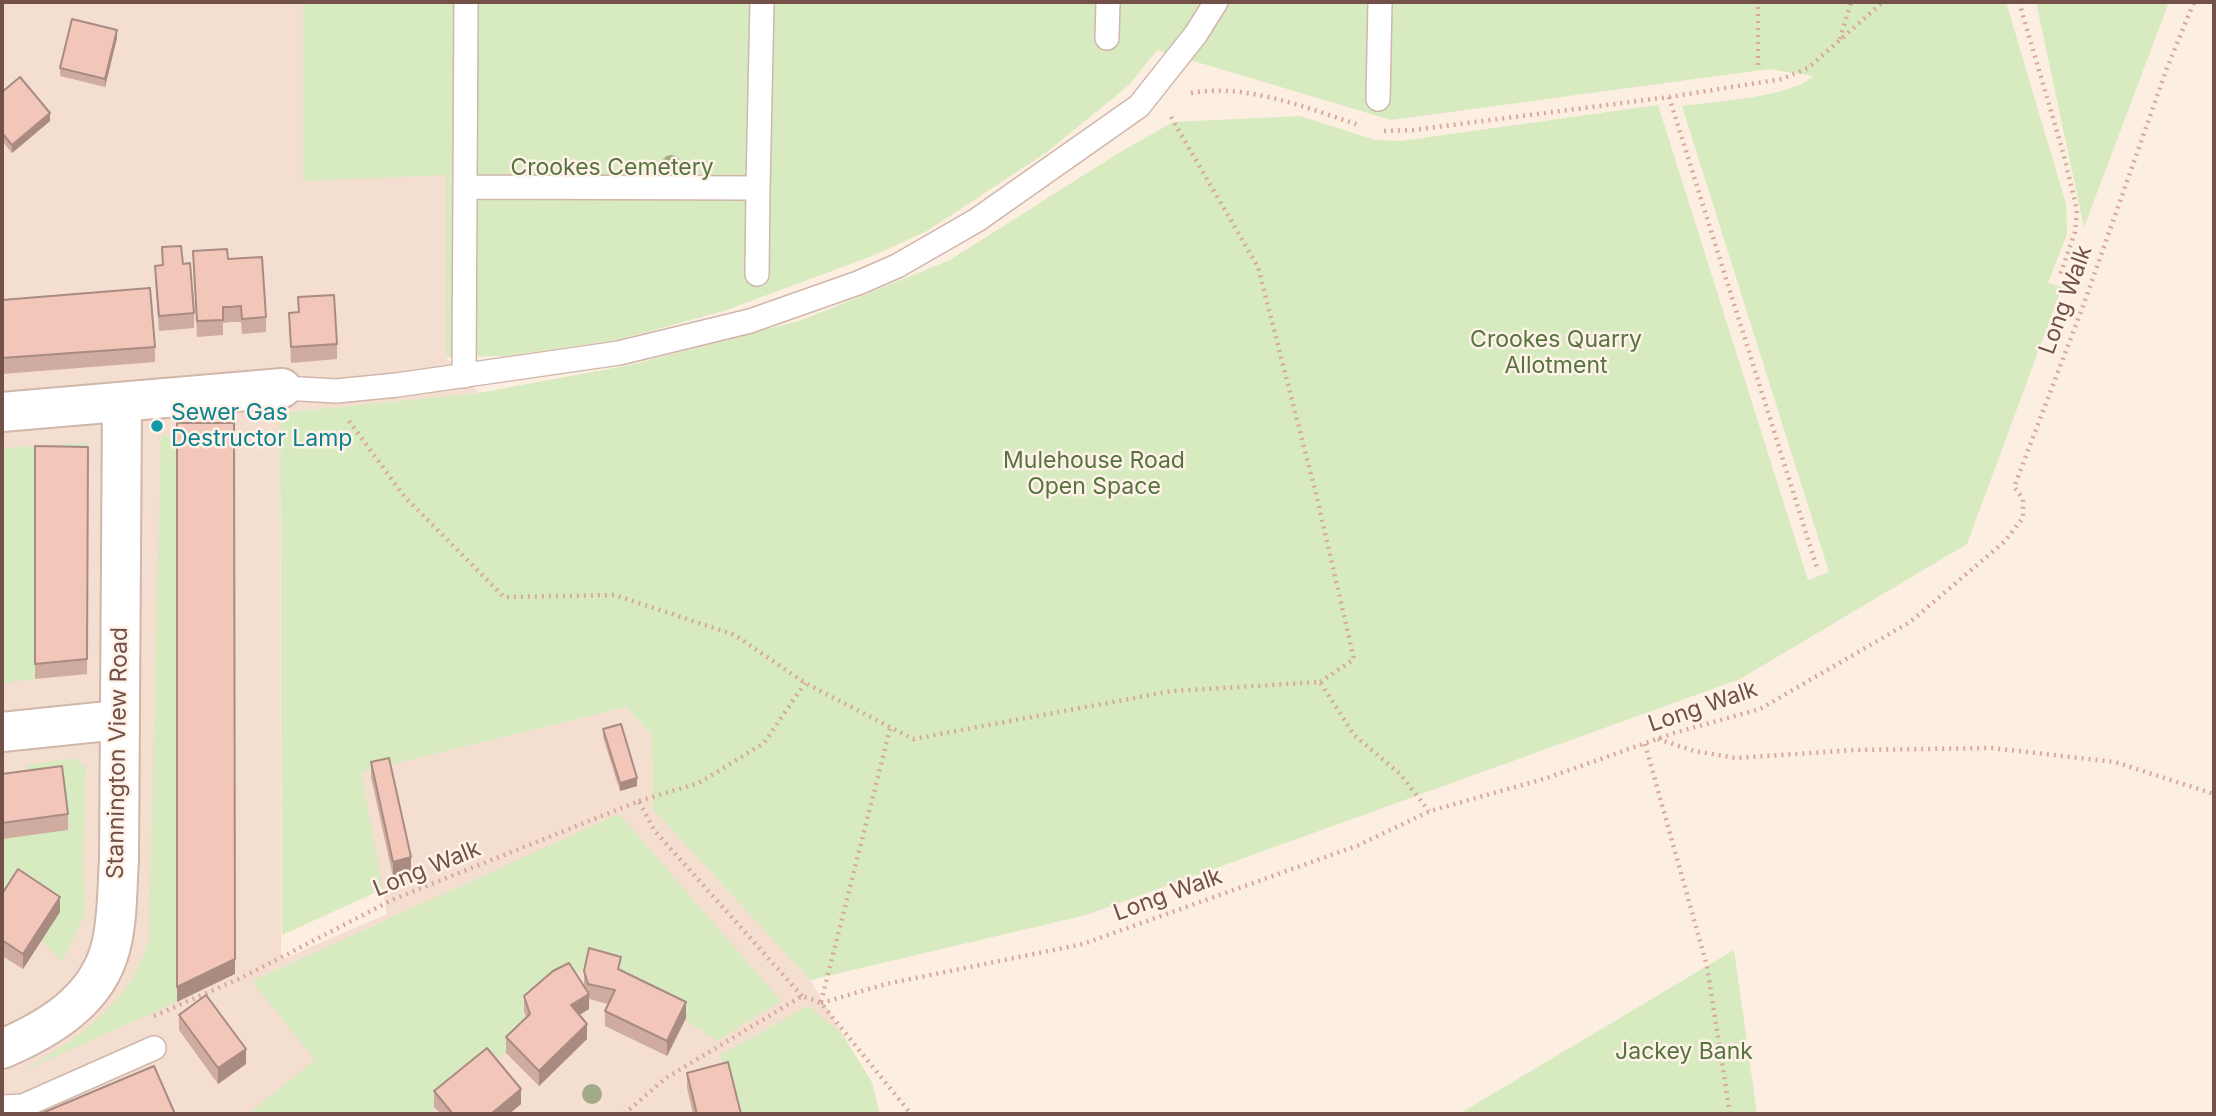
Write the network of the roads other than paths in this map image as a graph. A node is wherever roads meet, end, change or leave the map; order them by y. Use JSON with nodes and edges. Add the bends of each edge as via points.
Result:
{"nodes":[{"id":1,"x":467,"y":2,"type":"edge"},
{"id":2,"x":762,"y":2,"type":"edge"},
{"id":3,"x":1108,"y":2,"type":"edge"},
{"id":4,"x":1216,"y":2,"type":"edge"},
{"id":5,"x":1380,"y":2,"type":"edge"},
{"id":6,"x":1107,"y":38,"type":"dead end"},
{"id":7,"x":1378,"y":99,"type":"dead end"},
{"id":8,"x":466,"y":187,"type":"junction"},
{"id":9,"x":758,"y":188,"type":"junction"},
{"id":10,"x":757,"y":274,"type":"dead end"},
{"id":11,"x":464,"y":376,"type":"junction"},
{"id":12,"x":282,"y":388,"type":"joint"},
{"id":13,"x":122,"y":403,"type":"junction"},
{"id":14,"x":2,"y":412,"type":"edge"},
{"id":15,"x":118,"y":720,"type":"junction"},
{"id":16,"x":2,"y":732,"type":"edge"},
{"id":17,"x":154,"y":1048,"type":"dead end"},
{"id":18,"x":2,"y":1049,"type":"edge"},
{"id":19,"x":2,"y":1107,"type":"edge"}],
"edges":[{"from":1,"to":8,"type":"lane"},
{"from":2,"to":9,"type":"lane"},
{"from":3,"to":6,"type":"lane"},
{"from":4,"to":11,"type":"lane","via":[[1139,106],[977,220],[897,266],[750,321],[682,339],[569,362]]},
{"from":5,"to":7,"type":"lane"},
{"from":8,"to":9,"type":"lane"},
{"from":8,"to":11,"type":"lane"},
{"from":9,"to":10,"type":"lane"},
{"from":11,"to":12,"type":"lane","via":[[336,391]]},
{"from":12,"to":13,"type":"street"},
{"from":13,"to":14,"type":"street"},
{"from":13,"to":15,"type":"street","name":"Stannington View Road"},
{"from":15,"to":16,"type":"street"},
{"from":15,"to":18,"type":"street","name":"Stannington View Road","via":[[119,860],[110,950],[86,994],[69,1012],[42,1032]]},
{"from":17,"to":19,"type":"lane","via":[[23,1106]]}]}
